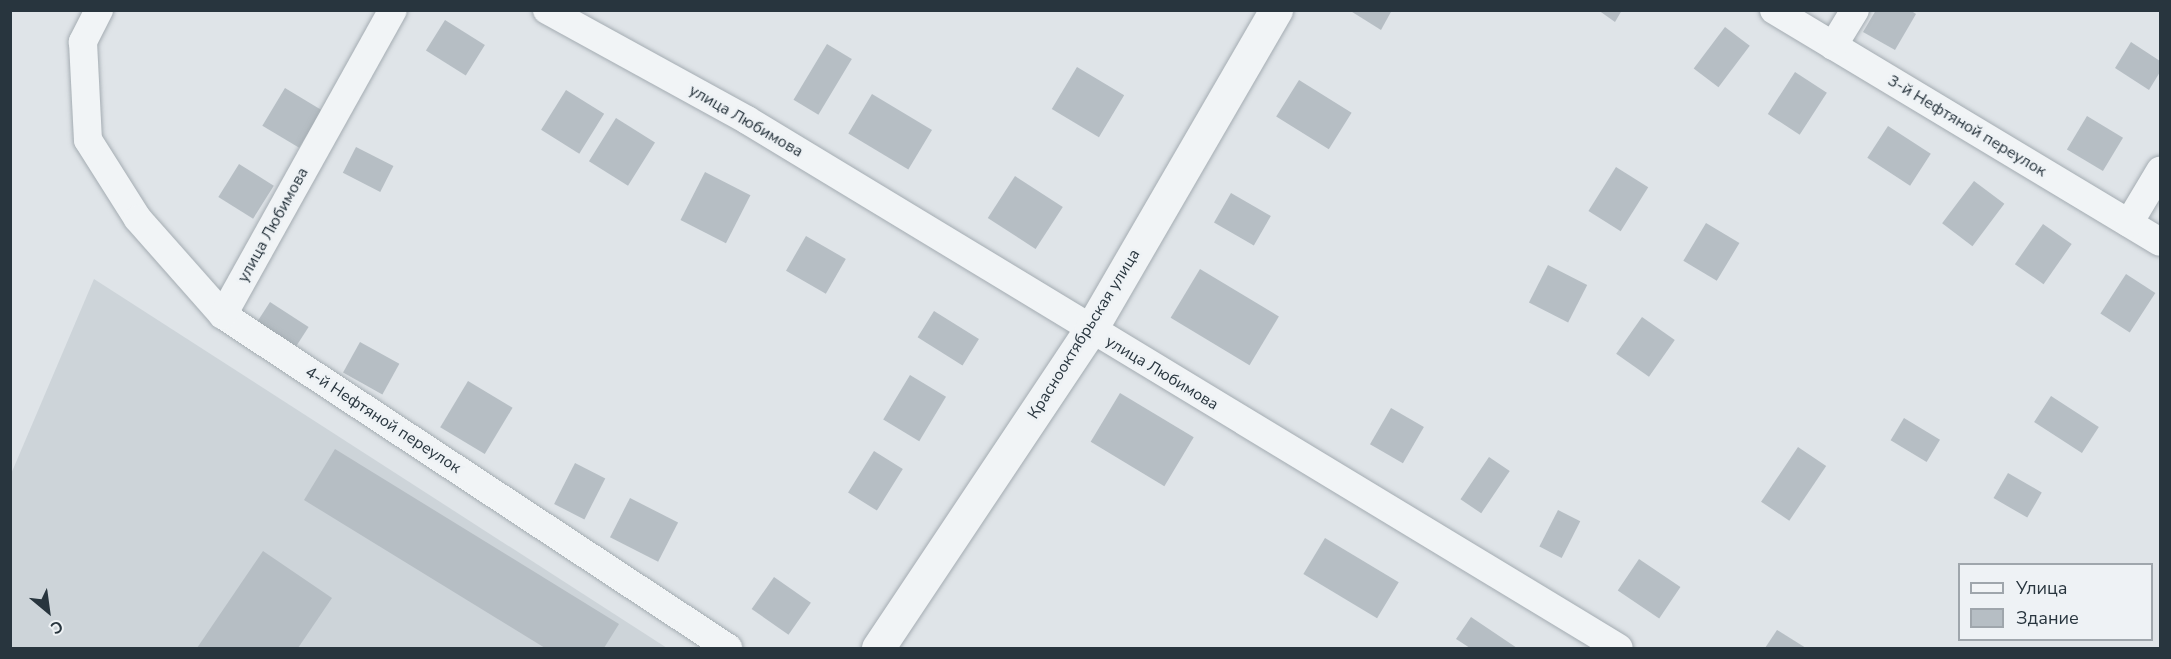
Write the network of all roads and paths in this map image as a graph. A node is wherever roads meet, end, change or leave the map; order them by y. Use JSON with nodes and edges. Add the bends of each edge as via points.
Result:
{"nodes":[{"id":1,"x":99,"y":10,"type":"edge"},
{"id":2,"x":393,"y":10,"type":"edge"},
{"id":3,"x":547,"y":10,"type":"edge"},
{"id":4,"x":1276,"y":10,"type":"edge"},
{"id":5,"x":1774,"y":10,"type":"edge"},
{"id":6,"x":1855,"y":10,"type":"edge"},
{"id":7,"x":1833,"y":46,"type":"junction"},
{"id":8,"x":2160,"y":171,"type":"edge"},
{"id":9,"x":2129,"y":223,"type":"junction"},
{"id":10,"x":2160,"y":242,"type":"edge"},
{"id":11,"x":223,"y":315,"type":"junction"},
{"id":12,"x":1091,"y":329,"type":"junction"},
{"id":13,"x":728,"y":648,"type":"edge"},
{"id":14,"x":878,"y":648,"type":"edge"},
{"id":15,"x":1619,"y":648,"type":"edge"}],
"edges":[{"from":1,"to":11,"type":"street","name":"4-й Нефтяной переулок","via":[[83,42],[88,140],[138,219]]},
{"from":2,"to":11,"type":"street","name":"улица Любимова"},
{"from":3,"to":12,"type":"street","name":"улица Любимова","via":[[747,120]]},
{"from":4,"to":12,"type":"street","name":"Краснооктябрьская улица"},
{"from":5,"to":7,"type":"street","name":"3-й Нефтяной переулок"},
{"from":6,"to":7,"type":"street"},
{"from":7,"to":9,"type":"street","name":"3-й Нефтяной переулок"},
{"from":8,"to":9,"type":"street"},
{"from":9,"to":10,"type":"street","name":"3-й Нефтяной переулок"},
{"from":11,"to":13,"type":"street","name":"4-й Нефтяной переулок"},
{"from":12,"to":14,"type":"street","name":"Краснооктябрьская улица"},
{"from":12,"to":15,"type":"street","name":"улица Любимова"}]}
